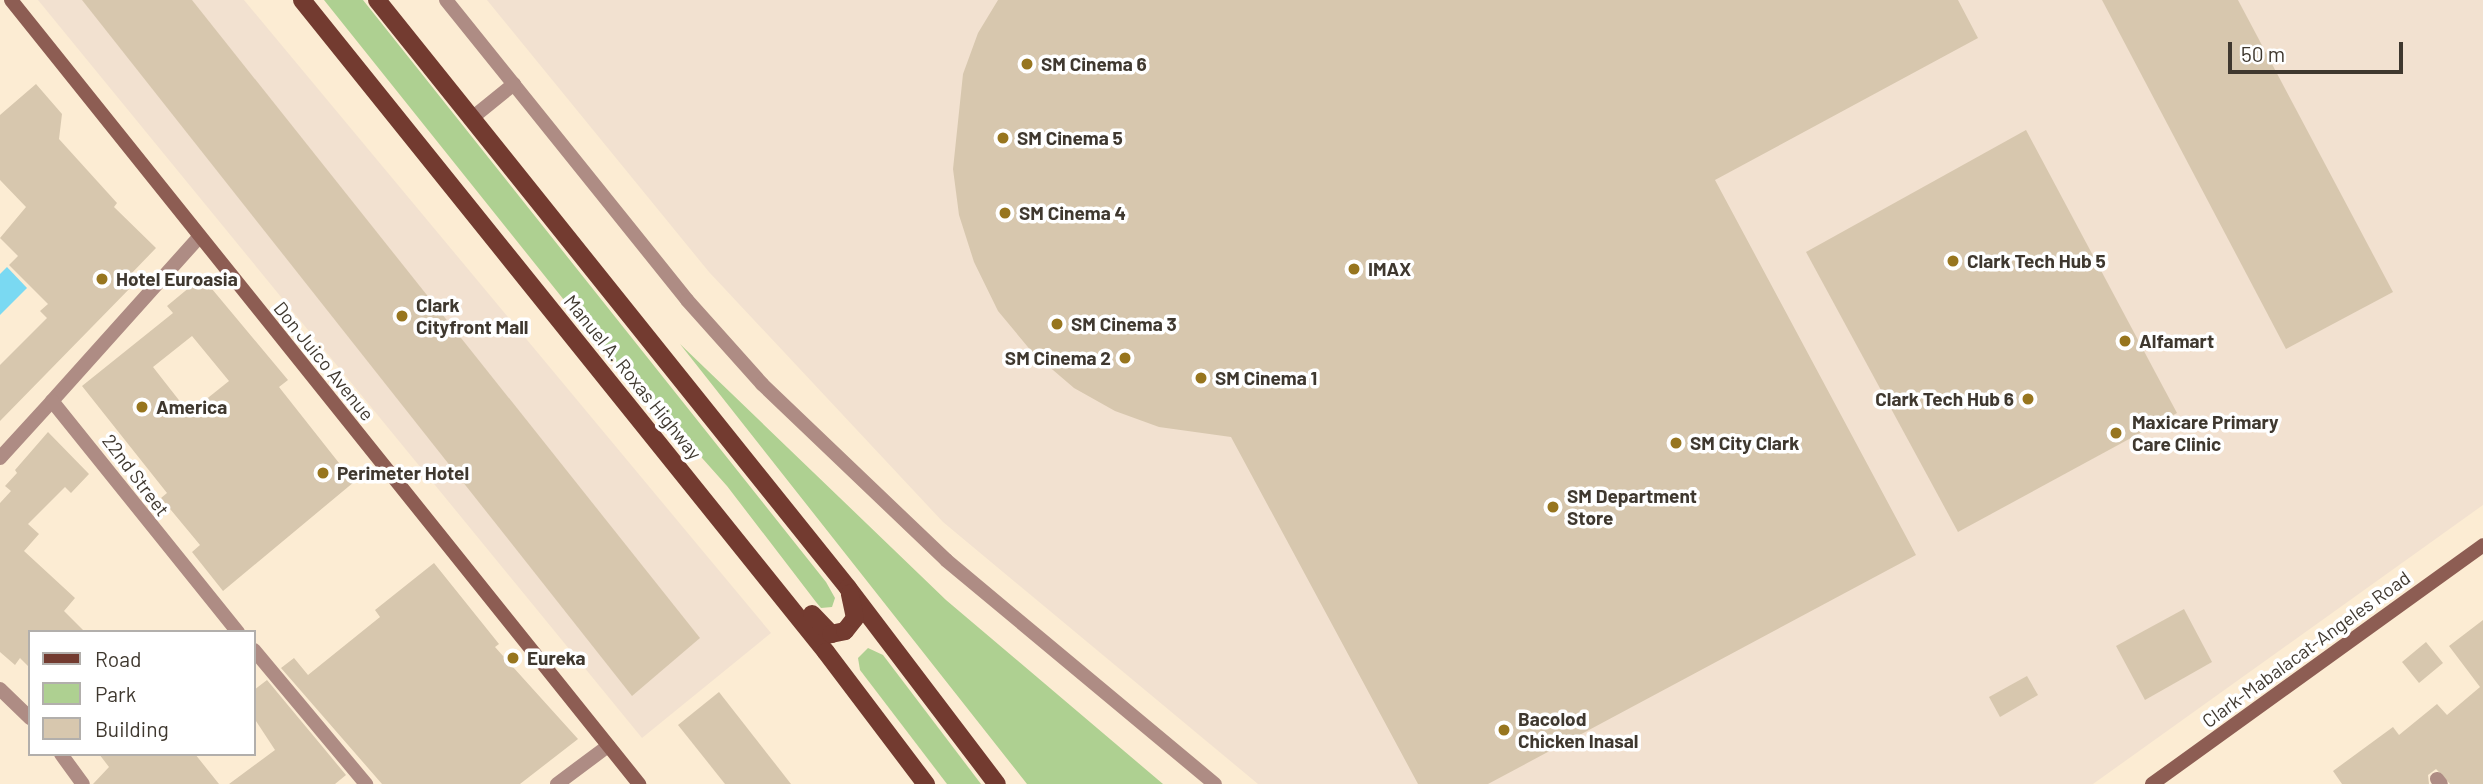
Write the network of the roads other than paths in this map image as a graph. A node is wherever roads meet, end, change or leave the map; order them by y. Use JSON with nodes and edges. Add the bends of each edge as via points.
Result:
{"nodes":[{"id":1,"x":11,"y":0,"type":"edge"},
{"id":2,"x":302,"y":0,"type":"edge"},
{"id":3,"x":377,"y":0,"type":"edge"},
{"id":4,"x":446,"y":0,"type":"edge"},
{"id":5,"x":513,"y":84,"type":"junction"},
{"id":6,"x":472,"y":118,"type":"junction"},
{"id":7,"x":199,"y":237,"type":"junction"},
{"id":8,"x":52,"y":401,"type":"junction"},
{"id":9,"x":636,"y":413,"type":"junction"},
{"id":10,"x":0,"y":458,"type":"edge"},
{"id":11,"x":2483,"y":545,"type":"edge"},
{"id":12,"x":848,"y":588,"type":"junction"},
{"id":13,"x":236,"y":630,"type":"edge"},
{"id":14,"x":256,"y":652,"type":"edge"},
{"id":15,"x":0,"y":689,"type":"edge"},
{"id":16,"x":28,"y":716,"type":"edge"},
{"id":17,"x":608,"y":746,"type":"junction"},
{"id":18,"x":62,"y":756,"type":"edge"},
{"id":19,"x":83,"y":784,"type":"edge"},
{"id":20,"x":366,"y":784,"type":"edge"},
{"id":21,"x":557,"y":784,"type":"edge"},
{"id":22,"x":639,"y":784,"type":"edge"},
{"id":23,"x":926,"y":784,"type":"edge"},
{"id":24,"x":997,"y":784,"type":"edge"},
{"id":25,"x":1215,"y":784,"type":"edge"},
{"id":26,"x":2152,"y":784,"type":"edge"}],
"edges":[{"from":1,"to":7,"type":"main road","name":"Don Juico Avenue"},
{"from":2,"to":9,"type":"main road","name":"Manuel A. Roxas Highway"},
{"from":3,"to":6,"type":"main road","name":"Manuel A. Roxas Highway"},
{"from":4,"to":5,"type":"street"},
{"from":5,"to":6,"type":"street"},
{"from":5,"to":25,"type":"street","via":[[687,300],[762,384],[946,560]]},
{"from":6,"to":12,"type":"main road","name":"Manuel A. Roxas Highway"},
{"from":7,"to":8,"type":"street"},
{"from":7,"to":17,"type":"main road","name":"Don Juico Avenue"},
{"from":8,"to":10,"type":"street"},
{"from":8,"to":13,"type":"street","name":"22nd Street"},
{"from":9,"to":12,"type":"main road","via":[[657,423],[831,634],[845,631],[855,618]]},
{"from":9,"to":23,"type":"main road","name":"Manuel A. Roxas Highway"},
{"from":11,"to":26,"type":"main road","name":"Clark-Mabalacat-Angeles Road"},
{"from":12,"to":24,"type":"main road","name":"Manuel A. Roxas Highway"},
{"from":14,"to":20,"type":"street"},
{"from":15,"to":16,"type":"street"},
{"from":17,"to":21,"type":"street"},
{"from":17,"to":22,"type":"main road","name":"Don Juico Avenue"},
{"from":18,"to":19,"type":"street"}]}
